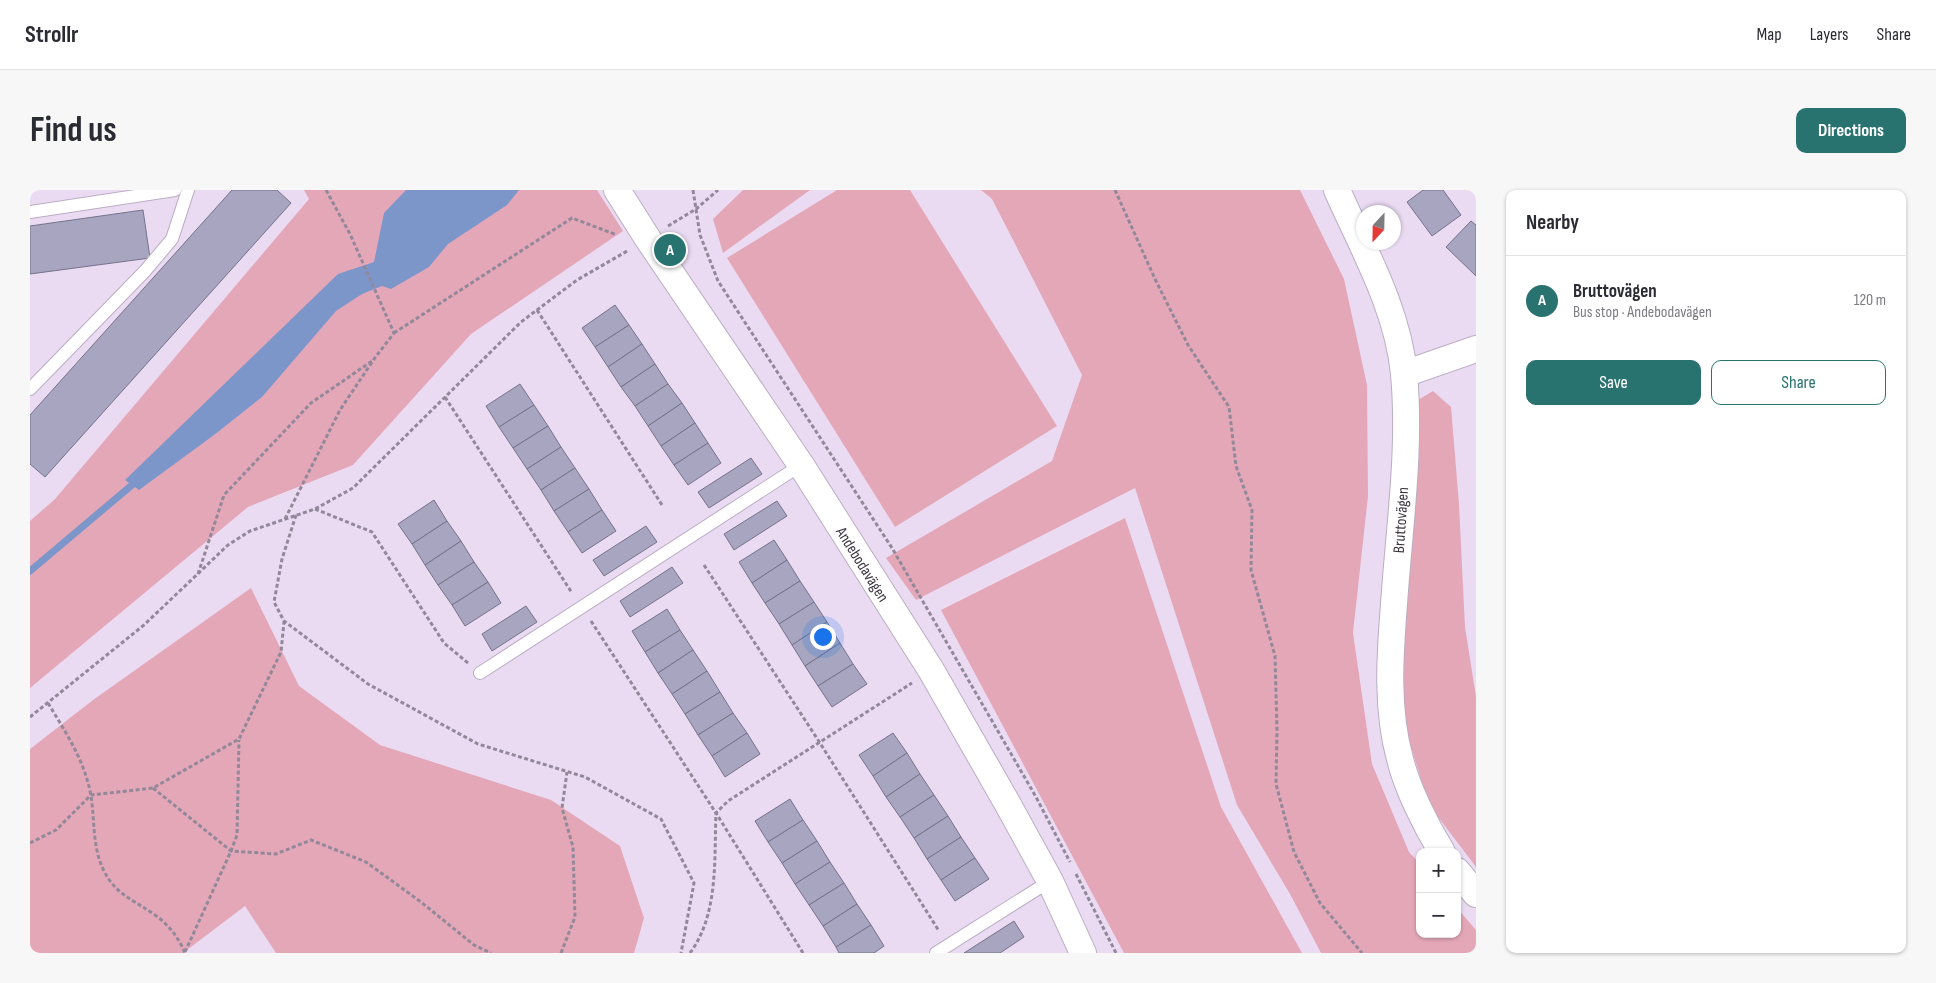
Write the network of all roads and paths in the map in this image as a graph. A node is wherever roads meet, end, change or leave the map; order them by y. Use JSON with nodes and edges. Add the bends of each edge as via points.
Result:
{"nodes":[{"id":1,"x":176,"y":190,"type":"edge"},
{"id":2,"x":188,"y":190,"type":"edge"},
{"id":3,"x":326,"y":190,"type":"edge"},
{"id":4,"x":617,"y":190,"type":"edge"},
{"id":5,"x":693,"y":190,"type":"edge"},
{"id":6,"x":718,"y":190,"type":"edge"},
{"id":7,"x":1115,"y":190,"type":"edge"},
{"id":8,"x":1337,"y":190,"type":"edge"},
{"id":9,"x":696,"y":209,"type":"junction"},
{"id":10,"x":30,"y":212,"type":"edge"},
{"id":11,"x":644,"y":241,"type":"junction"},
{"id":12,"x":537,"y":310,"type":"junction"},
{"id":13,"x":394,"y":333,"type":"junction"},
{"id":14,"x":1476,"y":349,"type":"edge"},
{"id":15,"x":374,"y":359,"type":"junction"},
{"id":16,"x":1404,"y":374,"type":"junction"},
{"id":17,"x":30,"y":389,"type":"edge"},
{"id":18,"x":445,"y":397,"type":"junction"},
{"id":19,"x":801,"y":465,"type":"junction"},
{"id":20,"x":662,"y":505,"type":"dead end"},
{"id":21,"x":315,"y":509,"type":"junction"},
{"id":22,"x":296,"y":516,"type":"junction"},
{"id":23,"x":285,"y":519,"type":"junction"},
{"id":24,"x":704,"y":565,"type":"dead end"},
{"id":25,"x":197,"y":574,"type":"junction"},
{"id":26,"x":582,"y":607,"type":"junction"},
{"id":27,"x":284,"y":621,"type":"junction"},
{"id":28,"x":954,"y":655,"type":"junction"},
{"id":29,"x":931,"y":670,"type":"junction"},
{"id":30,"x":480,"y":673,"type":"joint"},
{"id":31,"x":48,"y":703,"type":"junction"},
{"id":32,"x":30,"y":717,"type":"edge"},
{"id":33,"x":239,"y":739,"type":"junction"},
{"id":34,"x":820,"y":743,"type":"junction"},
{"id":35,"x":567,"y":772,"type":"junction"},
{"id":36,"x":153,"y":788,"type":"junction"},
{"id":37,"x":91,"y":795,"type":"junction"},
{"id":38,"x":716,"y":813,"type":"junction"},
{"id":39,"x":30,"y":843,"type":"edge"},
{"id":40,"x":1440,"y":848,"type":"edge"},
{"id":41,"x":231,"y":851,"type":"junction"},
{"id":42,"x":1461,"y":876,"type":"edge"},
{"id":43,"x":1050,"y":881,"type":"junction"},
{"id":44,"x":1476,"y":894,"type":"edge"},
{"id":45,"x":940,"y":932,"type":"dead end"},
{"id":46,"x":185,"y":952,"type":"edge"},
{"id":47,"x":491,"y":953,"type":"edge"},
{"id":48,"x":561,"y":953,"type":"edge"},
{"id":49,"x":680,"y":953,"type":"edge"},
{"id":50,"x":690,"y":953,"type":"edge"},
{"id":51,"x":803,"y":953,"type":"edge"},
{"id":52,"x":936,"y":953,"type":"edge"},
{"id":53,"x":1083,"y":953,"type":"edge"},
{"id":54,"x":1116,"y":953,"type":"edge"},
{"id":55,"x":1362,"y":953,"type":"edge"}],
"edges":[{"from":1,"to":10,"type":"lane"},
{"from":2,"to":17,"type":"lane","via":[[172,239],[145,272]]},
{"from":3,"to":13,"type":"path","via":[[350,234]]},
{"from":4,"to":11,"type":"street","name":"Andebodavägen"},
{"from":5,"to":9,"type":"path"},
{"from":6,"to":9,"type":"path"},
{"from":7,"to":55,"type":"path","via":[[1188,345],[1229,407],[1236,466],[1252,510],[1251,570],[1275,656],[1276,784],[1294,852],[1320,903]]},
{"from":8,"to":16,"type":"street","name":"Bruttovägen","via":[[1393,316]]},
{"from":9,"to":11,"type":"path"},
{"from":9,"to":28,"type":"path","via":[[700,235],[718,282],[892,548]]},
{"from":11,"to":12,"type":"path","via":[[577,280]]},
{"from":11,"to":13,"type":"path","via":[[572,218]]},
{"from":11,"to":19,"type":"street","name":"Andebodavägen"},
{"from":12,"to":18,"type":"path"},
{"from":12,"to":20,"type":"path"},
{"from":13,"to":15,"type":"path"},
{"from":14,"to":16,"type":"street"},
{"from":15,"to":23,"type":"path","via":[[340,410]]},
{"from":15,"to":25,"type":"path","via":[[311,403],[224,495]]},
{"from":16,"to":40,"type":"street","name":"Bruttovägen","via":[[1405,448],[1390,654],[1391,709],[1400,759],[1418,807]]},
{"from":18,"to":21,"type":"path","via":[[354,488]]},
{"from":18,"to":26,"type":"path"},
{"from":19,"to":26,"type":"lane"},
{"from":19,"to":29,"type":"street","name":"Andebodavägen"},
{"from":21,"to":22,"type":"path"},
{"from":21,"to":30,"type":"path","via":[[372,532],[444,643]]},
{"from":22,"to":23,"type":"path"},
{"from":22,"to":27,"type":"path","via":[[282,559],[274,602]]},
{"from":23,"to":25,"type":"path","via":[[250,531]]},
{"from":24,"to":34,"type":"path"},
{"from":25,"to":31,"type":"path","via":[[144,625]]},
{"from":26,"to":30,"type":"lane"},
{"from":26,"to":38,"type":"path"},
{"from":27,"to":33,"type":"path","via":[[280,652]]},
{"from":27,"to":35,"type":"path","via":[[368,684],[478,744]]},
{"from":28,"to":29,"type":"path"},
{"from":28,"to":54,"type":"path","via":[[1036,797]]},
{"from":29,"to":34,"type":"path"},
{"from":29,"to":43,"type":"street","name":"Andebodavägen"},
{"from":31,"to":32,"type":"path"},
{"from":31,"to":37,"type":"path","via":[[80,758]]},
{"from":33,"to":36,"type":"path"},
{"from":33,"to":41,"type":"path","via":[[237,835]]},
{"from":34,"to":38,"type":"path"},
{"from":34,"to":45,"type":"path"},
{"from":35,"to":48,"type":"path","via":[[562,808],[573,847],[575,917]]},
{"from":35,"to":49,"type":"path","via":[[585,777],[661,819],[694,883]]},
{"from":36,"to":37,"type":"path"},
{"from":36,"to":41,"type":"path"},
{"from":37,"to":39,"type":"path","via":[[56,830]]},
{"from":37,"to":46,"type":"path","via":[[95,844],[104,871],[120,894],[156,915],[172,931]]},
{"from":38,"to":50,"type":"path","via":[[714,878],[707,918]]},
{"from":38,"to":51,"type":"path"},
{"from":41,"to":46,"type":"path"},
{"from":41,"to":47,"type":"path","via":[[276,854],[312,840],[366,862],[474,945]]},
{"from":42,"to":44,"type":"street"},
{"from":43,"to":52,"type":"lane"},
{"from":43,"to":53,"type":"street","name":"Andebodavägen"}]}
